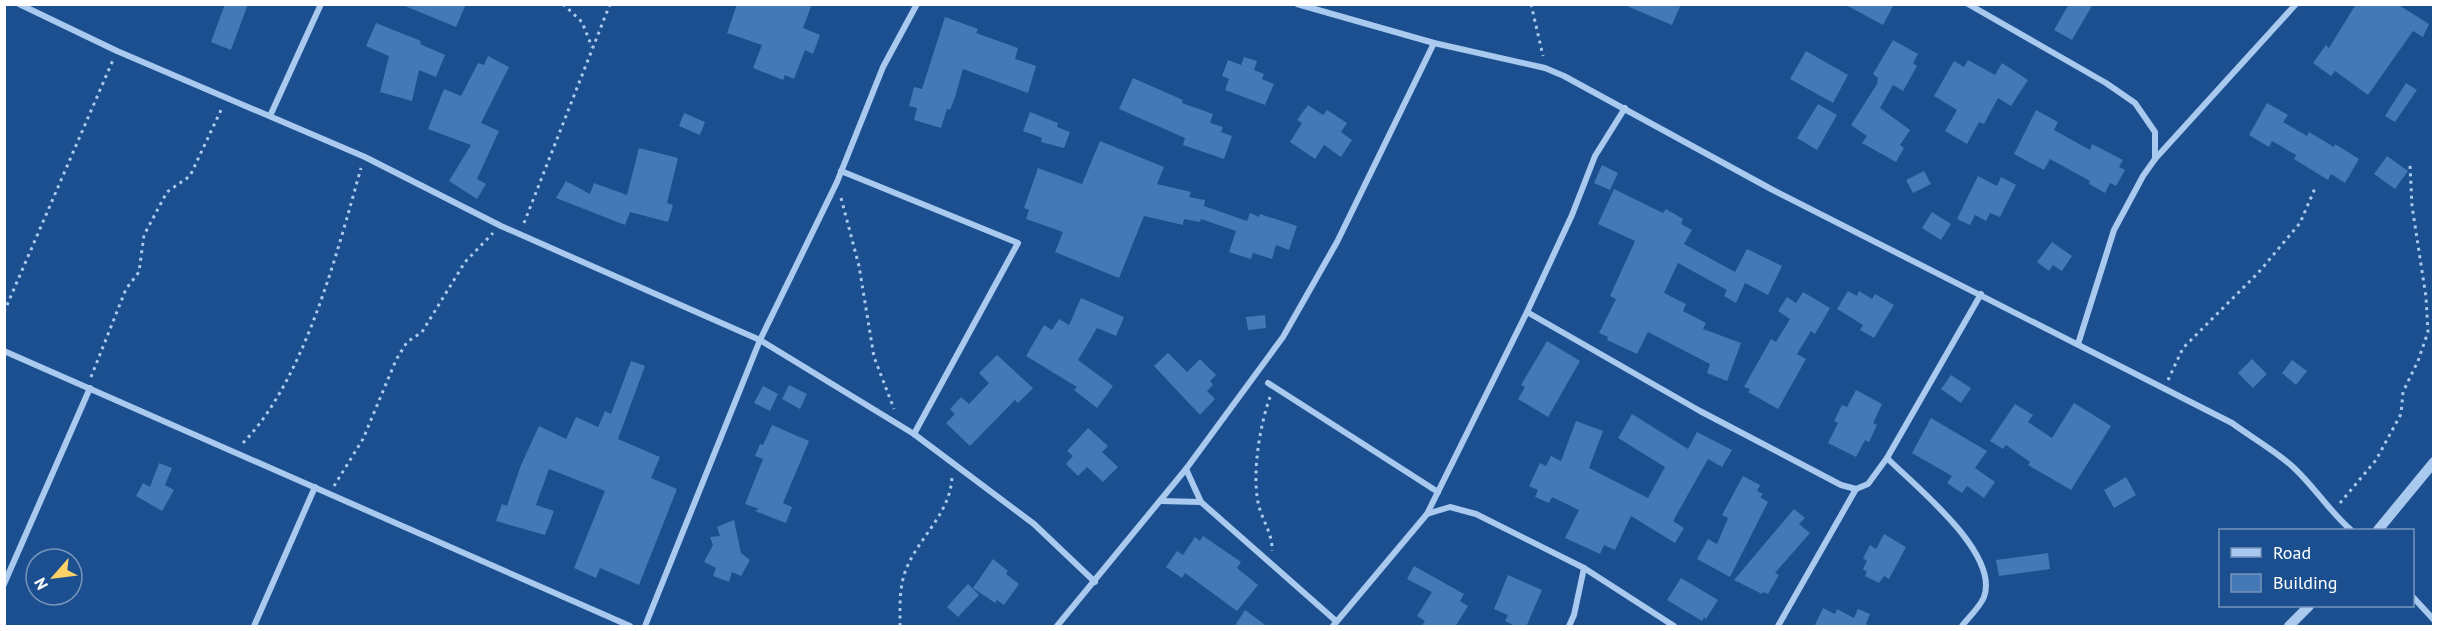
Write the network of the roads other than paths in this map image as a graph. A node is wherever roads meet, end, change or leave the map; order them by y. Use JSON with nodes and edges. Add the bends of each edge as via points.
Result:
{"nodes":[{"id":1,"x":19,"y":4,"type":"edge"},
{"id":2,"x":321,"y":4,"type":"edge"},
{"id":3,"x":917,"y":4,"type":"edge"},
{"id":4,"x":1297,"y":4,"type":"edge"},
{"id":5,"x":1968,"y":4,"type":"edge"},
{"id":6,"x":2296,"y":4,"type":"edge"},
{"id":7,"x":1317,"y":6,"type":"edge"},
{"id":8,"x":1434,"y":43,"type":"junction"},
{"id":9,"x":1625,"y":108,"type":"junction"},
{"id":10,"x":270,"y":116,"type":"junction"},
{"id":11,"x":2155,"y":159,"type":"junction"},
{"id":12,"x":841,"y":171,"type":"junction"},
{"id":13,"x":1982,"y":294,"type":"junction"},
{"id":14,"x":1527,"y":312,"type":"junction"},
{"id":15,"x":760,"y":340,"type":"junction"},
{"id":16,"x":2078,"y":344,"type":"junction"},
{"id":17,"x":4,"y":351,"type":"edge"},
{"id":18,"x":1268,"y":383,"type":"road end"},
{"id":19,"x":88,"y":387,"type":"junction"},
{"id":20,"x":914,"y":434,"type":"junction"},
{"id":21,"x":1887,"y":458,"type":"junction"},
{"id":22,"x":2433,"y":462,"type":"edge"},
{"id":23,"x":1186,"y":469,"type":"junction"},
{"id":24,"x":315,"y":487,"type":"junction"},
{"id":25,"x":1856,"y":489,"type":"junction"},
{"id":26,"x":1438,"y":492,"type":"junction"},
{"id":27,"x":1160,"y":501,"type":"junction"},
{"id":28,"x":1201,"y":502,"type":"junction"},
{"id":29,"x":1427,"y":514,"type":"junction"},
{"id":30,"x":2349,"y":529,"type":"edge"},
{"id":31,"x":2380,"y":529,"type":"edge"},
{"id":32,"x":1584,"y":568,"type":"junction"},
{"id":33,"x":6,"y":574,"type":"edge"},
{"id":34,"x":1095,"y":582,"type":"junction"},
{"id":35,"x":4,"y":584,"type":"edge"},
{"id":36,"x":2414,"y":598,"type":"edge"},
{"id":37,"x":2307,"y":607,"type":"edge"},
{"id":38,"x":2433,"y":620,"type":"edge"},
{"id":39,"x":1334,"y":624,"type":"edge"},
{"id":40,"x":254,"y":627,"type":"edge"},
{"id":41,"x":630,"y":627,"type":"edge"},
{"id":42,"x":645,"y":627,"type":"edge"},
{"id":43,"x":1057,"y":627,"type":"edge"},
{"id":44,"x":1569,"y":627,"type":"edge"},
{"id":45,"x":1674,"y":627,"type":"edge"},
{"id":46,"x":1778,"y":627,"type":"edge"},
{"id":47,"x":1962,"y":627,"type":"edge"},
{"id":48,"x":2289,"y":627,"type":"edge"}],
"edges":[{"from":1,"to":10,"type":"street"},
{"from":2,"to":10,"type":"street"},
{"from":3,"to":12,"type":"street","via":[[883,68]]},
{"from":4,"to":7,"type":"street"},
{"from":5,"to":11,"type":"street","via":[[2135,103],[2155,132]]},
{"from":6,"to":11,"type":"street"},
{"from":7,"to":8,"type":"street"},
{"from":8,"to":9,"type":"street","via":[[1545,68]]},
{"from":8,"to":23,"type":"street","via":[[1337,242],[1283,337]]},
{"from":9,"to":13,"type":"street","via":[[1771,189]]},
{"from":9,"to":14,"type":"street","via":[[1595,156]]},
{"from":10,"to":15,"type":"street","via":[[364,157],[501,226]]},
{"from":11,"to":16,"type":"street","via":[[2114,230]]},
{"from":12,"to":15,"type":"street"},
{"from":12,"to":20,"type":"street","via":[[1018,243]]},
{"from":13,"to":16,"type":"street"},
{"from":13,"to":21,"type":"street"},
{"from":14,"to":25,"type":"street","via":[[1700,411],[1840,485]]},
{"from":14,"to":26,"type":"street"},
{"from":15,"to":20,"type":"street"},
{"from":15,"to":42,"type":"street"},
{"from":16,"to":30,"type":"street","via":[[2232,423],[2291,465]]},
{"from":17,"to":19,"type":"street"},
{"from":18,"to":26,"type":"street"},
{"from":19,"to":24,"type":"street"},
{"from":19,"to":33,"type":"street"},
{"from":20,"to":34,"type":"street","via":[[1034,524]]},
{"from":21,"to":25,"type":"street","via":[[1868,484]]},
{"from":21,"to":47,"type":"street","via":[[1976,550],[1984,570],[1984,597]]},
{"from":22,"to":31,"type":"street"},
{"from":23,"to":27,"type":"street"},
{"from":23,"to":28,"type":"street"},
{"from":24,"to":40,"type":"street"},
{"from":24,"to":41,"type":"street"},
{"from":25,"to":46,"type":"street"},
{"from":26,"to":29,"type":"street"},
{"from":27,"to":28,"type":"street"},
{"from":27,"to":34,"type":"street"},
{"from":28,"to":39,"type":"street"},
{"from":29,"to":32,"type":"street","via":[[1450,507],[1476,514]]},
{"from":29,"to":39,"type":"street"},
{"from":32,"to":44,"type":"street"},
{"from":32,"to":45,"type":"street"},
{"from":33,"to":35,"type":"street"},
{"from":34,"to":43,"type":"street"},
{"from":36,"to":38,"type":"street"},
{"from":37,"to":48,"type":"street"}]}
